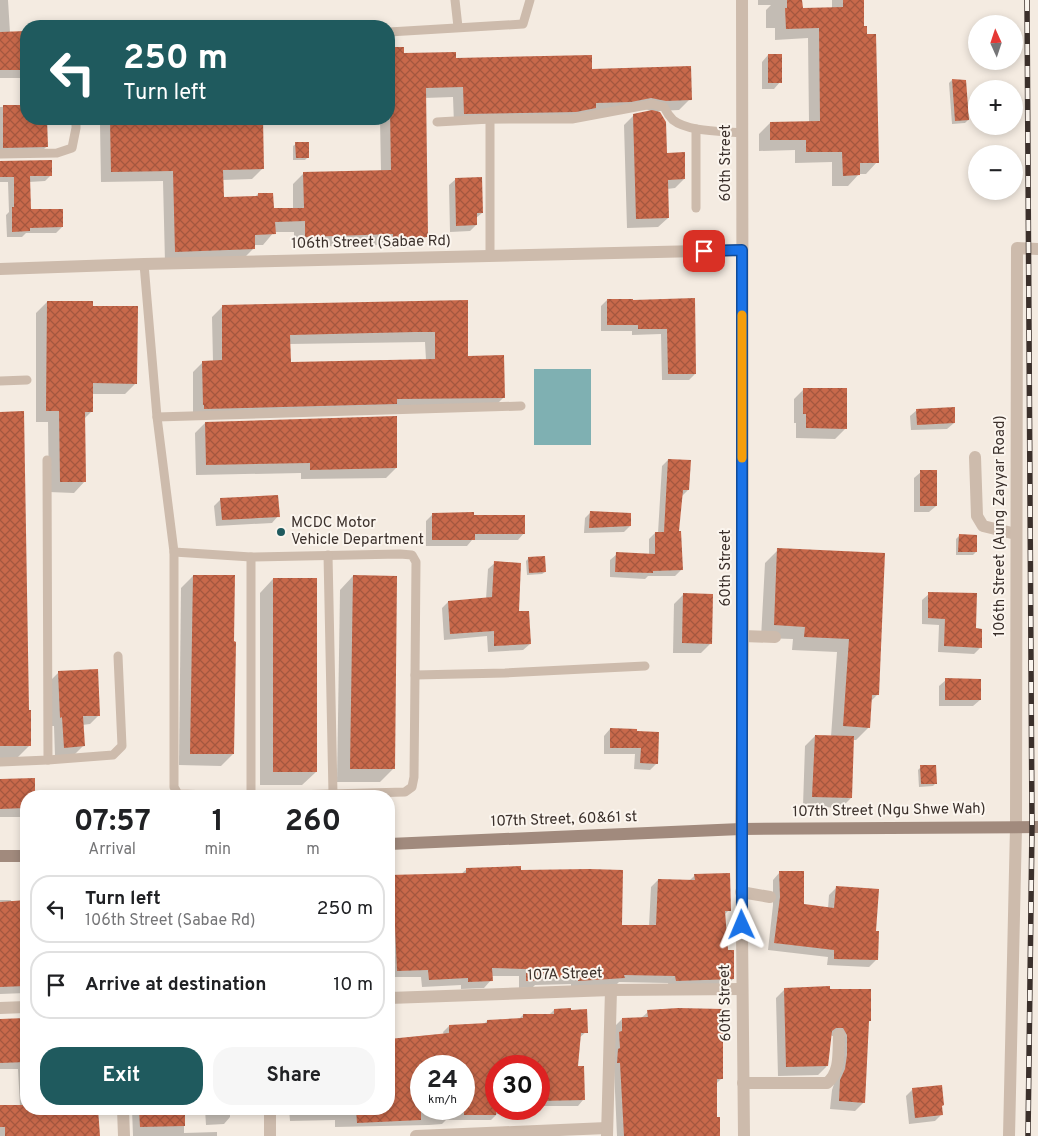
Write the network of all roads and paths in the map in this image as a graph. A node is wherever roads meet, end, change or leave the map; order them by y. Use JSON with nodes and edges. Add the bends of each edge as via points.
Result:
{"nodes":[{"id":1,"x":455,"y":0,"type":"edge"},
{"id":2,"x":530,"y":0,"type":"edge"},
{"id":3,"x":742,"y":0,"type":"edge"},
{"id":4,"x":458,"y":27,"type":"junction"},
{"id":5,"x":395,"y":32,"type":"edge"},
{"id":6,"x":490,"y":119,"type":"junction"},
{"id":7,"x":436,"y":122,"type":"dead end"},
{"id":8,"x":76,"y":125,"type":"edge"},
{"id":9,"x":696,"y":129,"type":"junction"},
{"id":10,"x":742,"y":133,"type":"junction"},
{"id":11,"x":0,"y":154,"type":"edge"},
{"id":12,"x":696,"y":208,"type":"dead end"},
{"id":13,"x":1038,"y":249,"type":"edge"},
{"id":14,"x":742,"y":250,"type":"junction"},
{"id":15,"x":490,"y":256,"type":"junction"},
{"id":16,"x":144,"y":264,"type":"junction"},
{"id":17,"x":0,"y":269,"type":"edge"},
{"id":18,"x":0,"y":380,"type":"edge"},
{"id":19,"x":27,"y":380,"type":"dead end"},
{"id":20,"x":521,"y":406,"type":"dead end"},
{"id":21,"x":157,"y":417,"type":"junction"},
{"id":22,"x":974,"y":457,"type":"dead end"},
{"id":23,"x":47,"y":460,"type":"dead end"},
{"id":24,"x":1016,"y":534,"type":"junction"},
{"id":25,"x":174,"y":552,"type":"junction"},
{"id":26,"x":328,"y":555,"type":"junction"},
{"id":27,"x":251,"y":557,"type":"junction"},
{"id":28,"x":743,"y":636,"type":"junction"},
{"id":29,"x":775,"y":636,"type":"dead end"},
{"id":30,"x":118,"y":656,"type":"dead end"},
{"id":31,"x":645,"y":666,"type":"dead end"},
{"id":32,"x":415,"y":675,"type":"junction"},
{"id":33,"x":48,"y":760,"type":"junction"},
{"id":34,"x":0,"y":762,"type":"edge"},
{"id":35,"x":176,"y":790,"type":"edge"},
{"id":36,"x":251,"y":790,"type":"edge"},
{"id":37,"x":333,"y":790,"type":"edge"},
{"id":38,"x":395,"y":793,"type":"edge"},
{"id":39,"x":1016,"y":827,"type":"junction"},
{"id":40,"x":1038,"y":827,"type":"edge"},
{"id":41,"x":741,"y":829,"type":"junction"},
{"id":42,"x":395,"y":844,"type":"edge"},
{"id":43,"x":0,"y":856,"type":"edge"},
{"id":44,"x":20,"y":856,"type":"edge"},
{"id":45,"x":741,"y":892,"type":"junction"},
{"id":46,"x":770,"y":897,"type":"dead end"},
{"id":47,"x":742,"y":989,"type":"junction"},
{"id":48,"x":611,"y":990,"type":"junction"},
{"id":49,"x":395,"y":998,"type":"edge"},
{"id":50,"x":20,"y":1007,"type":"edge"},
{"id":51,"x":0,"y":1008,"type":"edge"},
{"id":52,"x":839,"y":1035,"type":"dead end"},
{"id":53,"x":743,"y":1083,"type":"junction"},
{"id":54,"x":124,"y":1115,"type":"edge"},
{"id":55,"x":270,"y":1115,"type":"edge"},
{"id":56,"x":607,"y":1132,"type":"edge"},
{"id":57,"x":124,"y":1136,"type":"edge"},
{"id":58,"x":270,"y":1136,"type":"edge"},
{"id":59,"x":416,"y":1136,"type":"edge"},
{"id":60,"x":744,"y":1136,"type":"edge"},
{"id":61,"x":1009,"y":1136,"type":"edge"}],
"edges":[{"from":1,"to":4,"type":"lane"},
{"from":2,"to":4,"type":"lane","via":[[523,24]]},
{"from":3,"to":10,"type":"street","name":"60th Street"},
{"from":4,"to":5,"type":"lane"},
{"from":6,"to":7,"type":"lane"},
{"from":6,"to":9,"type":"lane","via":[[572,119],[652,104],[664,107],[672,119],[682,125]]},
{"from":6,"to":15,"type":"lane"},
{"from":8,"to":11,"type":"lane","via":[[72,148],[57,153]]},
{"from":9,"to":10,"type":"lane"},
{"from":9,"to":12,"type":"lane"},
{"from":10,"to":14,"type":"street","name":"60th Street"},
{"from":13,"to":24,"type":"street","name":"106th Street (Aung Zayyar Road)","via":[[1017,248]]},
{"from":14,"to":15,"type":"street","name":"106th Street (Sabae Rd)"},
{"from":14,"to":28,"type":"street","name":"60th Street"},
{"from":15,"to":16,"type":"street","name":"106th Street (Sabae Rd)"},
{"from":16,"to":17,"type":"street","name":"106th Street (Sabae Rd)"},
{"from":16,"to":21,"type":"lane"},
{"from":18,"to":19,"type":"lane"},
{"from":20,"to":21,"type":"lane"},
{"from":21,"to":25,"type":"lane"},
{"from":22,"to":24,"type":"street","via":[[977,516],[982,526]]},
{"from":23,"to":33,"type":"lane"},
{"from":24,"to":39,"type":"street","name":"106th Street (Aung Zayyar Road)"},
{"from":25,"to":27,"type":"lane"},
{"from":25,"to":35,"type":"lane"},
{"from":26,"to":27,"type":"lane"},
{"from":26,"to":32,"type":"lane","via":[[412,555],[416,562]]},
{"from":26,"to":37,"type":"lane"},
{"from":27,"to":36,"type":"lane"},
{"from":28,"to":29,"type":"street"},
{"from":28,"to":41,"type":"street","name":"60th Street"},
{"from":30,"to":33,"type":"lane","via":[[122,746],[113,755]]},
{"from":31,"to":32,"type":"lane"},
{"from":32,"to":38,"type":"lane","via":[[414,777],[412,787]]},
{"from":33,"to":34,"type":"lane"},
{"from":39,"to":40,"type":"street","name":"107th Street (Ngu Shwe Wah)"},
{"from":39,"to":41,"type":"street","name":"107th Street (Ngu Shwe Wah)"},
{"from":39,"to":61,"type":"street","name":"106th Street (Aung Zayyar Road)"},
{"from":41,"to":42,"type":"street","name":"107th Street, 60&61 st"},
{"from":41,"to":45,"type":"street","name":"60th Street"},
{"from":43,"to":44,"type":"street"},
{"from":45,"to":46,"type":"street"},
{"from":45,"to":47,"type":"street","name":"60th Street"},
{"from":47,"to":48,"type":"street","name":"107A Street"},
{"from":47,"to":53,"type":"street","name":"60th Street"},
{"from":48,"to":49,"type":"street","name":"107A Street"},
{"from":48,"to":56,"type":"street"},
{"from":50,"to":51,"type":"street"},
{"from":52,"to":53,"type":"street","via":[[837,1069],[827,1082]]},
{"from":53,"to":60,"type":"street","name":"60th Street"},
{"from":54,"to":57,"type":"street"},
{"from":55,"to":58,"type":"street"},
{"from":56,"to":59,"type":"street"}]}
